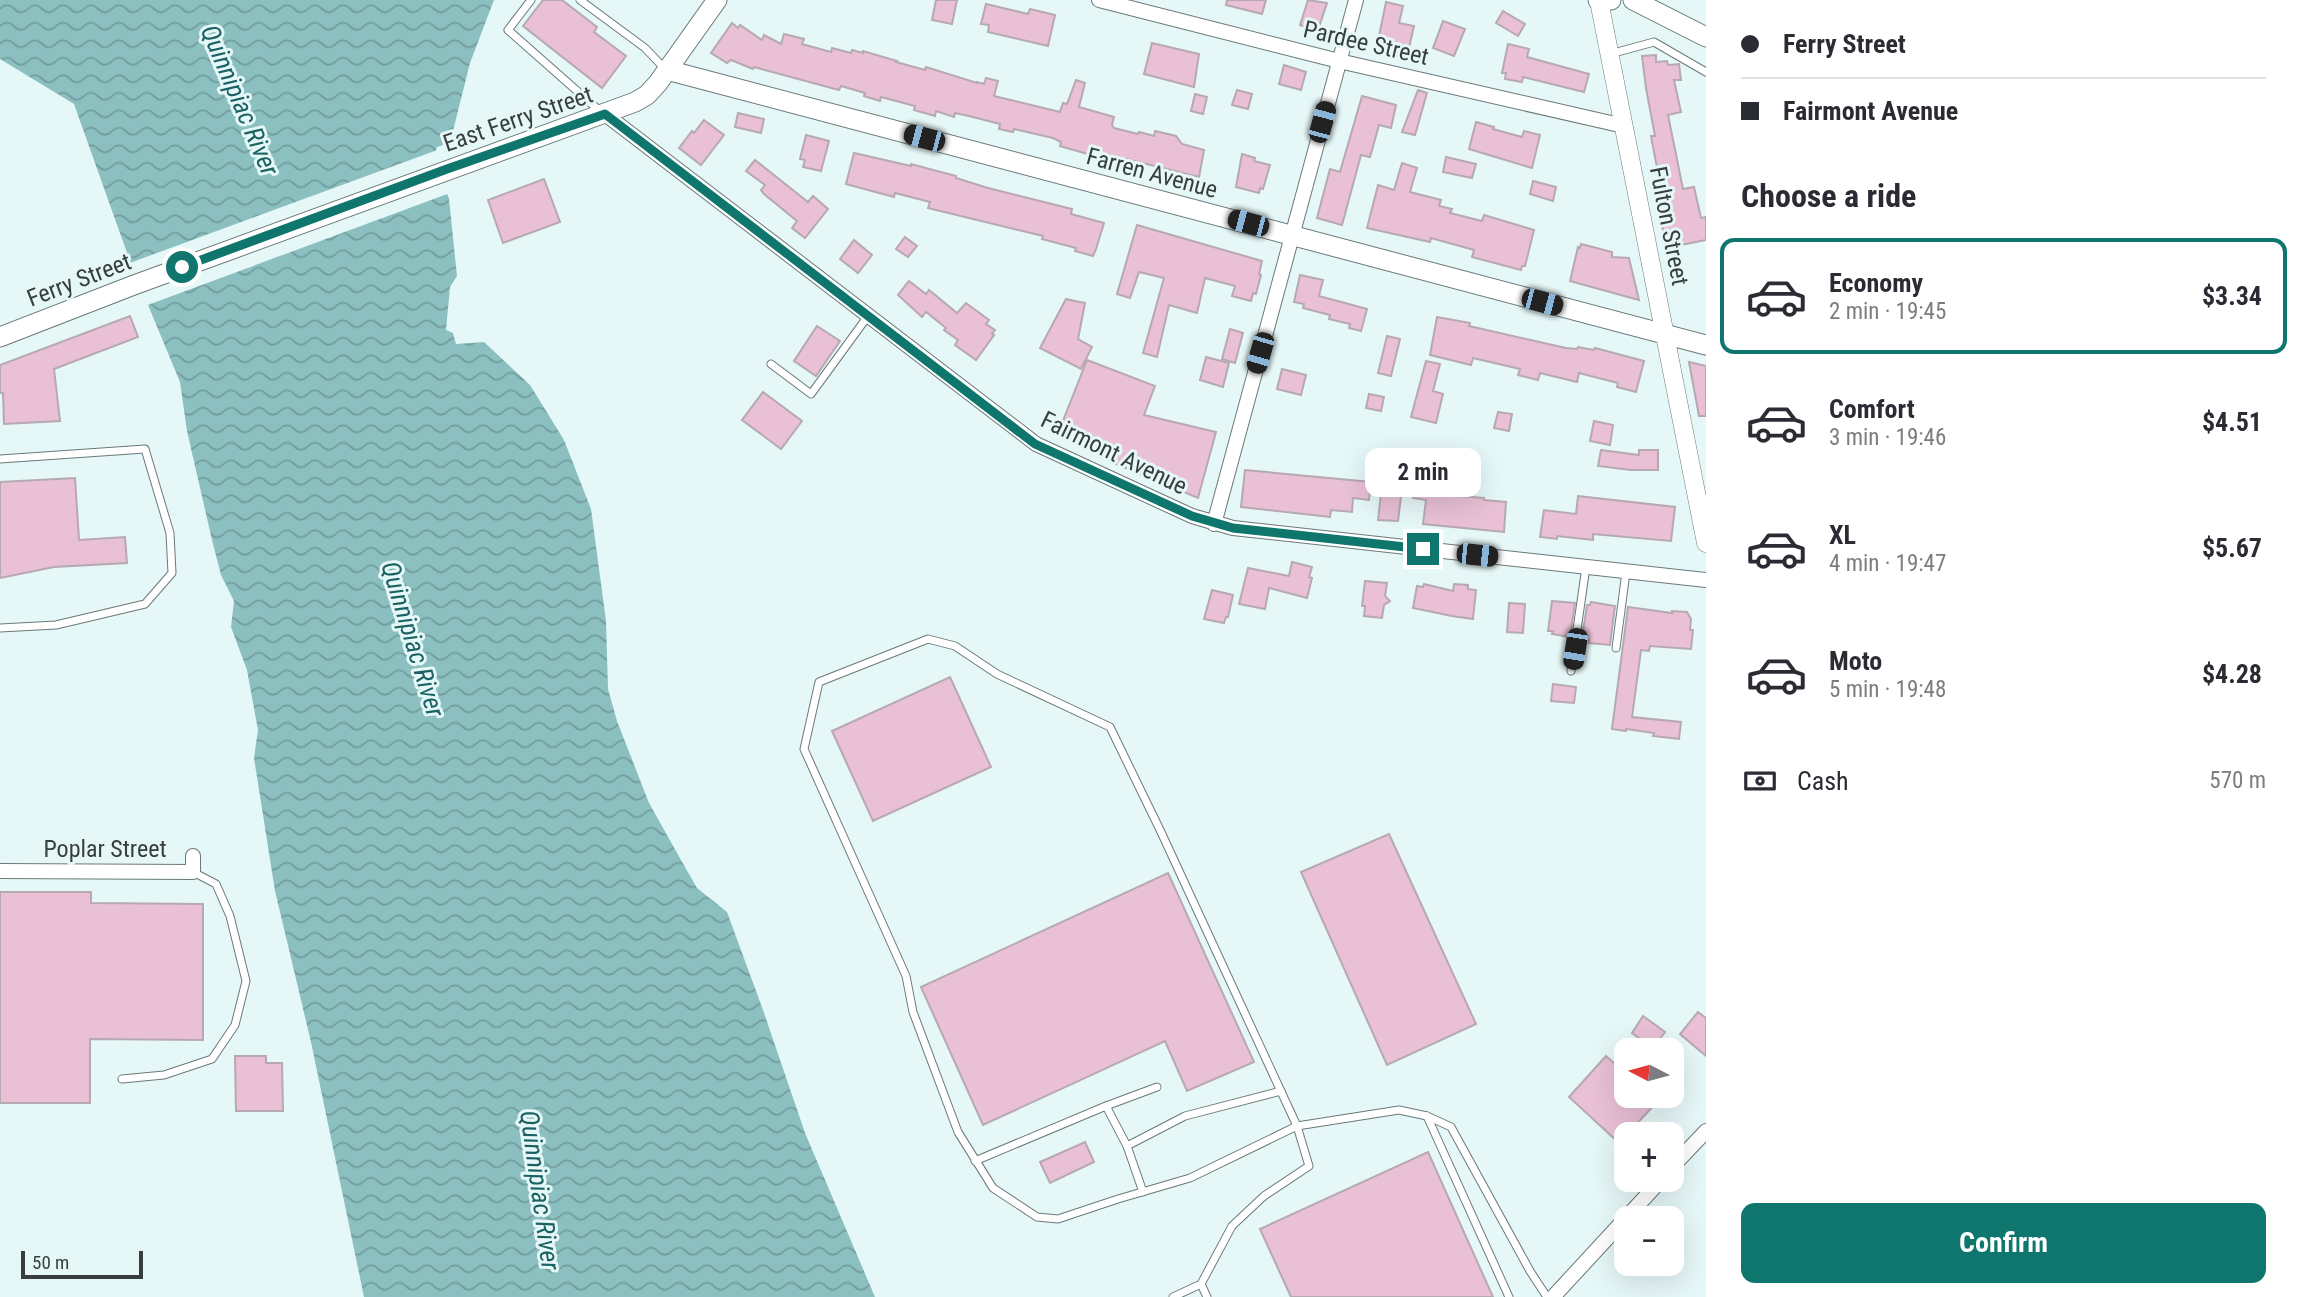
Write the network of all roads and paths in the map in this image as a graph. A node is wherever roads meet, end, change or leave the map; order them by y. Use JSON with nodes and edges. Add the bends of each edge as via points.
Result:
{"nodes":[{"id":1,"x":531,"y":0,"type":"edge"},
{"id":2,"x":580,"y":0,"type":"edge"},
{"id":3,"x":717,"y":0,"type":"edge"},
{"id":4,"x":1099,"y":0,"type":"edge"},
{"id":5,"x":1356,"y":0,"type":"edge"},
{"id":6,"x":1599,"y":0,"type":"edge"},
{"id":7,"x":1611,"y":0,"type":"edge"},
{"id":8,"x":1633,"y":0,"type":"edge"},
{"id":9,"x":1706,"y":37,"type":"edge"},
{"id":10,"x":1609,"y":54,"type":"junction"},
{"id":11,"x":1339,"y":61,"type":"junction"},
{"id":12,"x":667,"y":70,"type":"junction"},
{"id":13,"x":1706,"y":72,"type":"edge"},
{"id":14,"x":605,"y":114,"type":"junction"},
{"id":15,"x":1624,"y":126,"type":"junction"},
{"id":16,"x":293,"y":226,"type":"joint"},
{"id":17,"x":1292,"y":235,"type":"junction"},
{"id":18,"x":868,"y":316,"type":"junction"},
{"id":19,"x":1665,"y":334,"type":"junction"},
{"id":20,"x":0,"y":337,"type":"edge"},
{"id":21,"x":1706,"y":345,"type":"edge"},
{"id":22,"x":771,"y":363,"type":"dead end"},
{"id":23,"x":0,"y":459,"type":"edge"},
{"id":24,"x":1214,"y":524,"type":"junction"},
{"id":25,"x":1706,"y":543,"type":"edge"},
{"id":26,"x":1586,"y":567,"type":"junction"},
{"id":27,"x":1626,"y":571,"type":"junction"},
{"id":28,"x":1706,"y":580,"type":"edge"},
{"id":29,"x":0,"y":628,"type":"edge"},
{"id":30,"x":1616,"y":648,"type":"dead end"},
{"id":31,"x":1571,"y":671,"type":"dead end"},
{"id":32,"x":193,"y":856,"type":"dead end"},
{"id":33,"x":0,"y":871,"type":"edge"},
{"id":34,"x":194,"y":872,"type":"junction"},
{"id":35,"x":122,"y":1079,"type":"dead end"},
{"id":36,"x":1157,"y":1087,"type":"dead end"},
{"id":37,"x":1281,"y":1091,"type":"junction"},
{"id":38,"x":1106,"y":1106,"type":"junction"},
{"id":39,"x":1427,"y":1116,"type":"junction"},
{"id":40,"x":1297,"y":1126,"type":"junction"},
{"id":41,"x":1706,"y":1131,"type":"edge"},
{"id":42,"x":1127,"y":1146,"type":"junction"},
{"id":43,"x":1684,"y":1154,"type":"edge"},
{"id":44,"x":975,"y":1161,"type":"junction"},
{"id":45,"x":1143,"y":1192,"type":"junction"},
{"id":46,"x":1650,"y":1192,"type":"edge"},
{"id":47,"x":1201,"y":1284,"type":"junction"},
{"id":48,"x":1173,"y":1297,"type":"edge"},
{"id":49,"x":1208,"y":1297,"type":"edge"},
{"id":50,"x":1509,"y":1297,"type":"edge"},
{"id":51,"x":1547,"y":1297,"type":"edge"},
{"id":52,"x":1553,"y":1297,"type":"edge"}],
"edges":[{"from":1,"to":14,"type":"lane","via":[[508,30]]},
{"from":2,"to":12,"type":"lane"},
{"from":3,"to":12,"type":"main road","name":"East Ferry Street"},
{"from":4,"to":11,"type":"street","name":"Pardee Street"},
{"from":5,"to":11,"type":"street"},
{"from":6,"to":7,"type":"main road"},
{"from":6,"to":10,"type":"street","name":"Fulton Street"},
{"from":8,"to":9,"type":"main road"},
{"from":10,"to":13,"type":"lane","via":[[1654,43]]},
{"from":10,"to":15,"type":"street","name":"Fulton Street"},
{"from":11,"to":15,"type":"street","name":"Pardee Street"},
{"from":11,"to":17,"type":"street"},
{"from":12,"to":14,"type":"main road","name":"East Ferry Street","via":[[647,95]]},
{"from":12,"to":17,"type":"main road","name":"Farren Avenue"},
{"from":14,"to":16,"type":"main road","name":"East Ferry Street"},
{"from":14,"to":18,"type":"street","name":"Fairmont Avenue"},
{"from":15,"to":19,"type":"street","name":"Fulton Street"},
{"from":16,"to":20,"type":"main road","name":"Ferry Street"},
{"from":17,"to":19,"type":"main road","name":"Farren Avenue"},
{"from":17,"to":24,"type":"street"},
{"from":18,"to":22,"type":"lane","via":[[811,394]]},
{"from":18,"to":24,"type":"street","name":"Fairmont Avenue","via":[[1035,444]]},
{"from":19,"to":21,"type":"main road","name":"Farren Avenue"},
{"from":19,"to":25,"type":"street","name":"Fulton Street"},
{"from":23,"to":29,"type":"lane","via":[[145,449],[170,533],[172,573],[145,604],[56,625]]},
{"from":24,"to":26,"type":"street","name":"Fairmont Avenue"},
{"from":26,"to":27,"type":"street","name":"Fairmont Avenue"},
{"from":26,"to":31,"type":"lane"},
{"from":27,"to":28,"type":"street","name":"Fairmont Avenue"},
{"from":27,"to":30,"type":"lane"},
{"from":32,"to":34,"type":"street","name":"Poplar Street"},
{"from":33,"to":34,"type":"street","name":"Poplar Street"},
{"from":34,"to":35,"type":"lane","via":[[216,884],[230,916],[246,981],[235,1025],[212,1059],[164,1075]]},
{"from":36,"to":38,"type":"lane"},
{"from":37,"to":40,"type":"lane"},
{"from":37,"to":42,"type":"lane","via":[[1185,1116]]},
{"from":37,"to":44,"type":"lane","via":[[1110,727],[997,674],[955,646],[928,639],[819,682],[804,749],[906,976],[913,1012],[958,1132]]},
{"from":38,"to":42,"type":"lane"},
{"from":38,"to":44,"type":"lane"},
{"from":39,"to":40,"type":"lane","via":[[1399,1110]]},
{"from":39,"to":50,"type":"lane"},
{"from":39,"to":51,"type":"lane","via":[[1451,1127]]},
{"from":40,"to":45,"type":"lane","via":[[1190,1178]]},
{"from":40,"to":47,"type":"lane","via":[[1309,1166],[1264,1196],[1232,1226]]},
{"from":41,"to":43,"type":"street"},
{"from":42,"to":45,"type":"lane"},
{"from":44,"to":45,"type":"lane","via":[[993,1188],[1037,1217],[1058,1219]]},
{"from":46,"to":52,"type":"street"},
{"from":47,"to":48,"type":"lane"},
{"from":47,"to":49,"type":"lane"}]}
